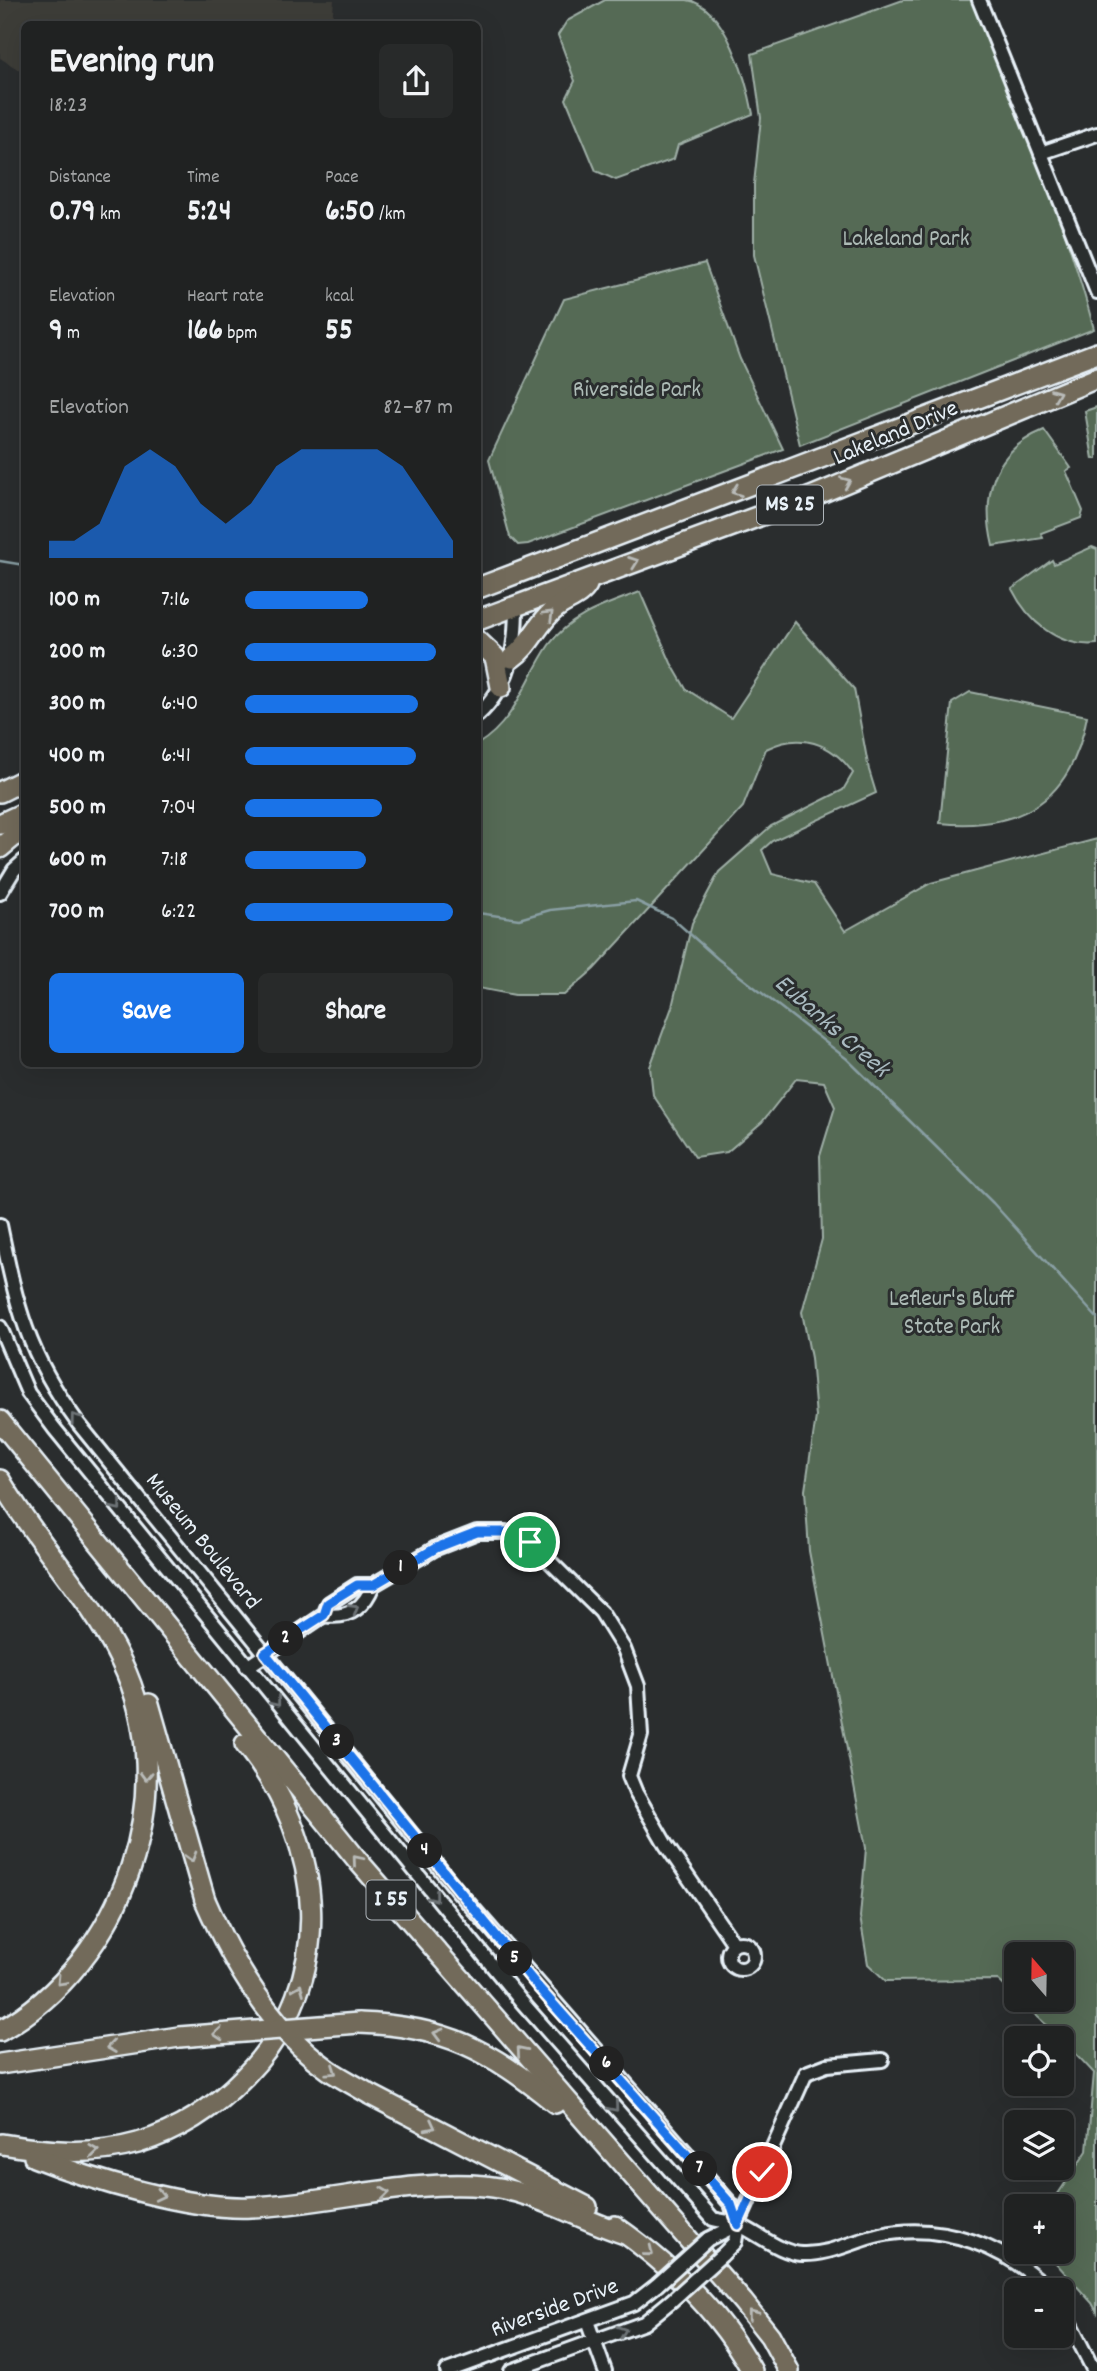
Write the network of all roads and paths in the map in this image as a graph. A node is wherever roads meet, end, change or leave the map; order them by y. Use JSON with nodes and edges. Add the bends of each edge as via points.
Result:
{"nodes":[{"id":1,"x":979,"y":0,"type":"edge"},
{"id":2,"x":1097,"y":134,"type":"edge"},
{"id":3,"x":1041,"y":153,"type":"junction"},
{"id":4,"x":1097,"y":292,"type":"edge"},
{"id":5,"x":1097,"y":353,"type":"edge"},
{"id":6,"x":1097,"y":378,"type":"edge"},
{"id":7,"x":941,"y":411,"type":"junction"},
{"id":8,"x":951,"y":437,"type":"junction"},
{"id":9,"x":799,"y":469,"type":"junction"},
{"id":10,"x":811,"y":497,"type":"junction"},
{"id":11,"x":512,"y":575,"type":"junction"},
{"id":12,"x":590,"y":578,"type":"junction"},
{"id":13,"x":481,"y":587,"type":"edge"},
{"id":14,"x":516,"y":604,"type":"junction"},
{"id":15,"x":481,"y":619,"type":"edge"},
{"id":16,"x":481,"y":645,"type":"edge"},
{"id":17,"x":512,"y":658,"type":"junction"},
{"id":18,"x":501,"y":687,"type":"junction"},
{"id":19,"x":481,"y":712,"type":"edge"},
{"id":20,"x":21,"y":773,"type":"edge"},
{"id":21,"x":0,"y":782,"type":"edge"},
{"id":22,"x":21,"y":782,"type":"edge"},
{"id":23,"x":0,"y":792,"type":"edge"},
{"id":24,"x":21,"y":814,"type":"edge"},
{"id":25,"x":0,"y":824,"type":"edge"},
{"id":26,"x":21,"y":830,"type":"edge"},
{"id":27,"x":0,"y":848,"type":"edge"},
{"id":28,"x":21,"y":865,"type":"edge"},
{"id":29,"x":0,"y":894,"type":"edge"},
{"id":30,"x":0,"y":1226,"type":"edge"},
{"id":31,"x":4,"y":1260,"type":"edge"},
{"id":32,"x":0,"y":1327,"type":"edge"},
{"id":33,"x":0,"y":1421,"type":"edge"},
{"id":34,"x":91,"y":1439,"type":"junction"},
{"id":35,"x":0,"y":1441,"type":"edge"},
{"id":36,"x":74,"y":1454,"type":"junction"},
{"id":37,"x":0,"y":1473,"type":"edge"},
{"id":38,"x":0,"y":1480,"type":"edge"},
{"id":39,"x":373,"y":1585,"type":"junction"},
{"id":40,"x":324,"y":1615,"type":"junction"},
{"id":41,"x":265,"y":1653,"type":"junction"},
{"id":42,"x":247,"y":1667,"type":"junction"},
{"id":43,"x":734,"y":1944,"type":"dead end"},
{"id":44,"x":0,"y":2031,"type":"edge"},
{"id":45,"x":882,"y":2060,"type":"dead end"},
{"id":46,"x":0,"y":2064,"type":"edge"},
{"id":47,"x":597,"y":2136,"type":"junction"},
{"id":48,"x":1,"y":2144,"type":"edge"},
{"id":49,"x":738,"y":2225,"type":"junction"},
{"id":50,"x":625,"y":2234,"type":"junction"},
{"id":51,"x":1038,"y":2278,"type":"edge"},
{"id":52,"x":587,"y":2321,"type":"junction"},
{"id":53,"x":1074,"y":2332,"type":"edge"},
{"id":54,"x":594,"y":2341,"type":"junction"},
{"id":55,"x":469,"y":2367,"type":"edge"},
{"id":56,"x":447,"y":2371,"type":"edge"},
{"id":57,"x":511,"y":2371,"type":"edge"},
{"id":58,"x":605,"y":2371,"type":"edge"},
{"id":59,"x":752,"y":2371,"type":"edge"},
{"id":60,"x":789,"y":2371,"type":"edge"},
{"id":61,"x":1094,"y":2371,"type":"edge"}],
"edges":[{"from":1,"to":3,"type":"street"},
{"from":2,"to":3,"type":"street"},
{"from":3,"to":4,"type":"street"},
{"from":5,"to":7,"type":"highway","name":"Lakeland Drive","number":"MS 25"},
{"from":8,"to":6,"type":"highway","name":"Lakeland Drive","number":"MS 25","one_way":true},
{"from":7,"to":8,"type":"highway"},
{"from":7,"to":9,"type":"highway","name":"Lakeland Drive","number":"MS 25"},
{"from":10,"to":8,"type":"highway","name":"Lakeland Drive","number":"MS 25","one_way":true},
{"from":9,"to":10,"type":"highway"},
{"from":9,"to":11,"type":"highway","name":"Lakeland Drive","number":"MS 25","one_way":true},
{"from":12,"to":10,"type":"highway","name":"Lakeland Drive","number":"MS 25","one_way":true},
{"from":11,"to":13,"type":"highway","name":"Lakeland Drive","number":"MS 25"},
{"from":11,"to":14,"type":"highway"},
{"from":12,"to":14,"type":"highway","name":"Lakeland Drive","number":"MS 25"},
{"from":17,"to":12,"type":"highway","one_way":true,"via":[[555,608],[584,591]]},
{"from":14,"to":15,"type":"highway","name":"Lakeland Drive","number":"MS 25"},
{"from":14,"to":17,"type":"street"},
{"from":16,"to":18,"type":"highway","via":[[495,657]]},
{"from":17,"to":18,"type":"street"},
{"from":18,"to":19,"type":"street"},
{"from":20,"to":21,"type":"highway"},
{"from":22,"to":23,"type":"highway"},
{"from":24,"to":25,"type":"highway"},
{"from":26,"to":27,"type":"highway"},
{"from":28,"to":29,"type":"street"},
{"from":30,"to":31,"type":"street","name":"Museum Boulevard"},
{"from":34,"to":31,"type":"street","name":"Museum Boulevard","one_way":true,"via":[[53,1389],[34,1354]]},
{"from":32,"to":36,"type":"street","name":"Museum Boulevard","via":[[28,1394]]},
{"from":47,"to":33,"type":"highway","number":"I 55","one_way":true,"via":[[350,1851]]},
{"from":34,"to":36,"type":"street"},
{"from":34,"to":41,"type":"street","name":"Museum Boulevard"},
{"from":48,"to":35,"type":"highway","one_way":true,"via":[[51,2152],[106,2150],[164,2133],[213,2105],[254,2066],[293,2005],[304,1978],[311,1914],[299,1835],[276,1786]]},
{"from":36,"to":42,"type":"street","name":"Museum Boulevard","one_way":true},
{"from":37,"to":50,"type":"highway","one_way":true,"bridge":true,"via":[[77,1566],[128,1647],[154,1718],[205,1900],[236,1963],[277,2020],[328,2070],[578,2201]]},
{"from":38,"to":44,"type":"highway","one_way":true,"via":[[22,1518],[89,1605],[121,1661],[138,1707],[146,1766],[141,1828],[117,1903],[69,1973]]},
{"from":39,"to":40,"type":"street","via":[[357,1585],[328,1603]]},
{"from":40,"to":39,"type":"street","one_way":true,"via":[[340,1618],[367,1602]]},
{"from":39,"to":43,"type":"street","via":[[436,1548],[477,1532],[506,1532],[530,1542],[601,1612],[624,1649],[638,1686],[641,1735],[629,1776],[666,1845]]},
{"from":40,"to":41,"type":"street"},
{"from":41,"to":42,"type":"street"},
{"from":41,"to":49,"type":"street","name":"Museum Boulevard","via":[[530,1976],[731,2204]]},
{"from":42,"to":49,"type":"street","name":"Museum Boulevard","one_way":true,"via":[[520,2001],[713,2219]]},
{"from":45,"to":49,"type":"street","via":[[827,2065],[806,2073]]},
{"from":47,"to":46,"type":"highway","one_way":true,"bridge":true,"via":[[488,2053],[422,2030],[359,2023],[179,2037]]},
{"from":60,"to":47,"type":"highway","number":"I 55","one_way":true,"via":[[770,2336],[743,2302]]},
{"from":48,"to":50,"type":"highway","one_way":true,"via":[[112,2182],[205,2205],[250,2207],[442,2186],[483,2186],[548,2201]]},
{"from":49,"to":51,"type":"street","via":[[799,2254],[824,2253],[881,2235],[930,2231],[1000,2252]]},
{"from":49,"to":52,"type":"street","name":"Riverside Drive","bridge":true,"via":[[708,2239],[634,2303]]},
{"from":54,"to":49,"type":"street","name":"Riverside Drive","one_way":true,"bridge":true,"via":[[644,2323],[735,2242]]},
{"from":50,"to":59,"type":"highway","one_way":true,"via":[[691,2289]]},
{"from":52,"to":54,"type":"street"},
{"from":52,"to":55,"type":"street","name":"Riverside Drive"},
{"from":53,"to":61,"type":"street"},
{"from":54,"to":57,"type":"street","name":"Riverside Drive"},
{"from":54,"to":58,"type":"street"},
{"from":55,"to":56,"type":"street","name":"Riverside Drive"}]}
